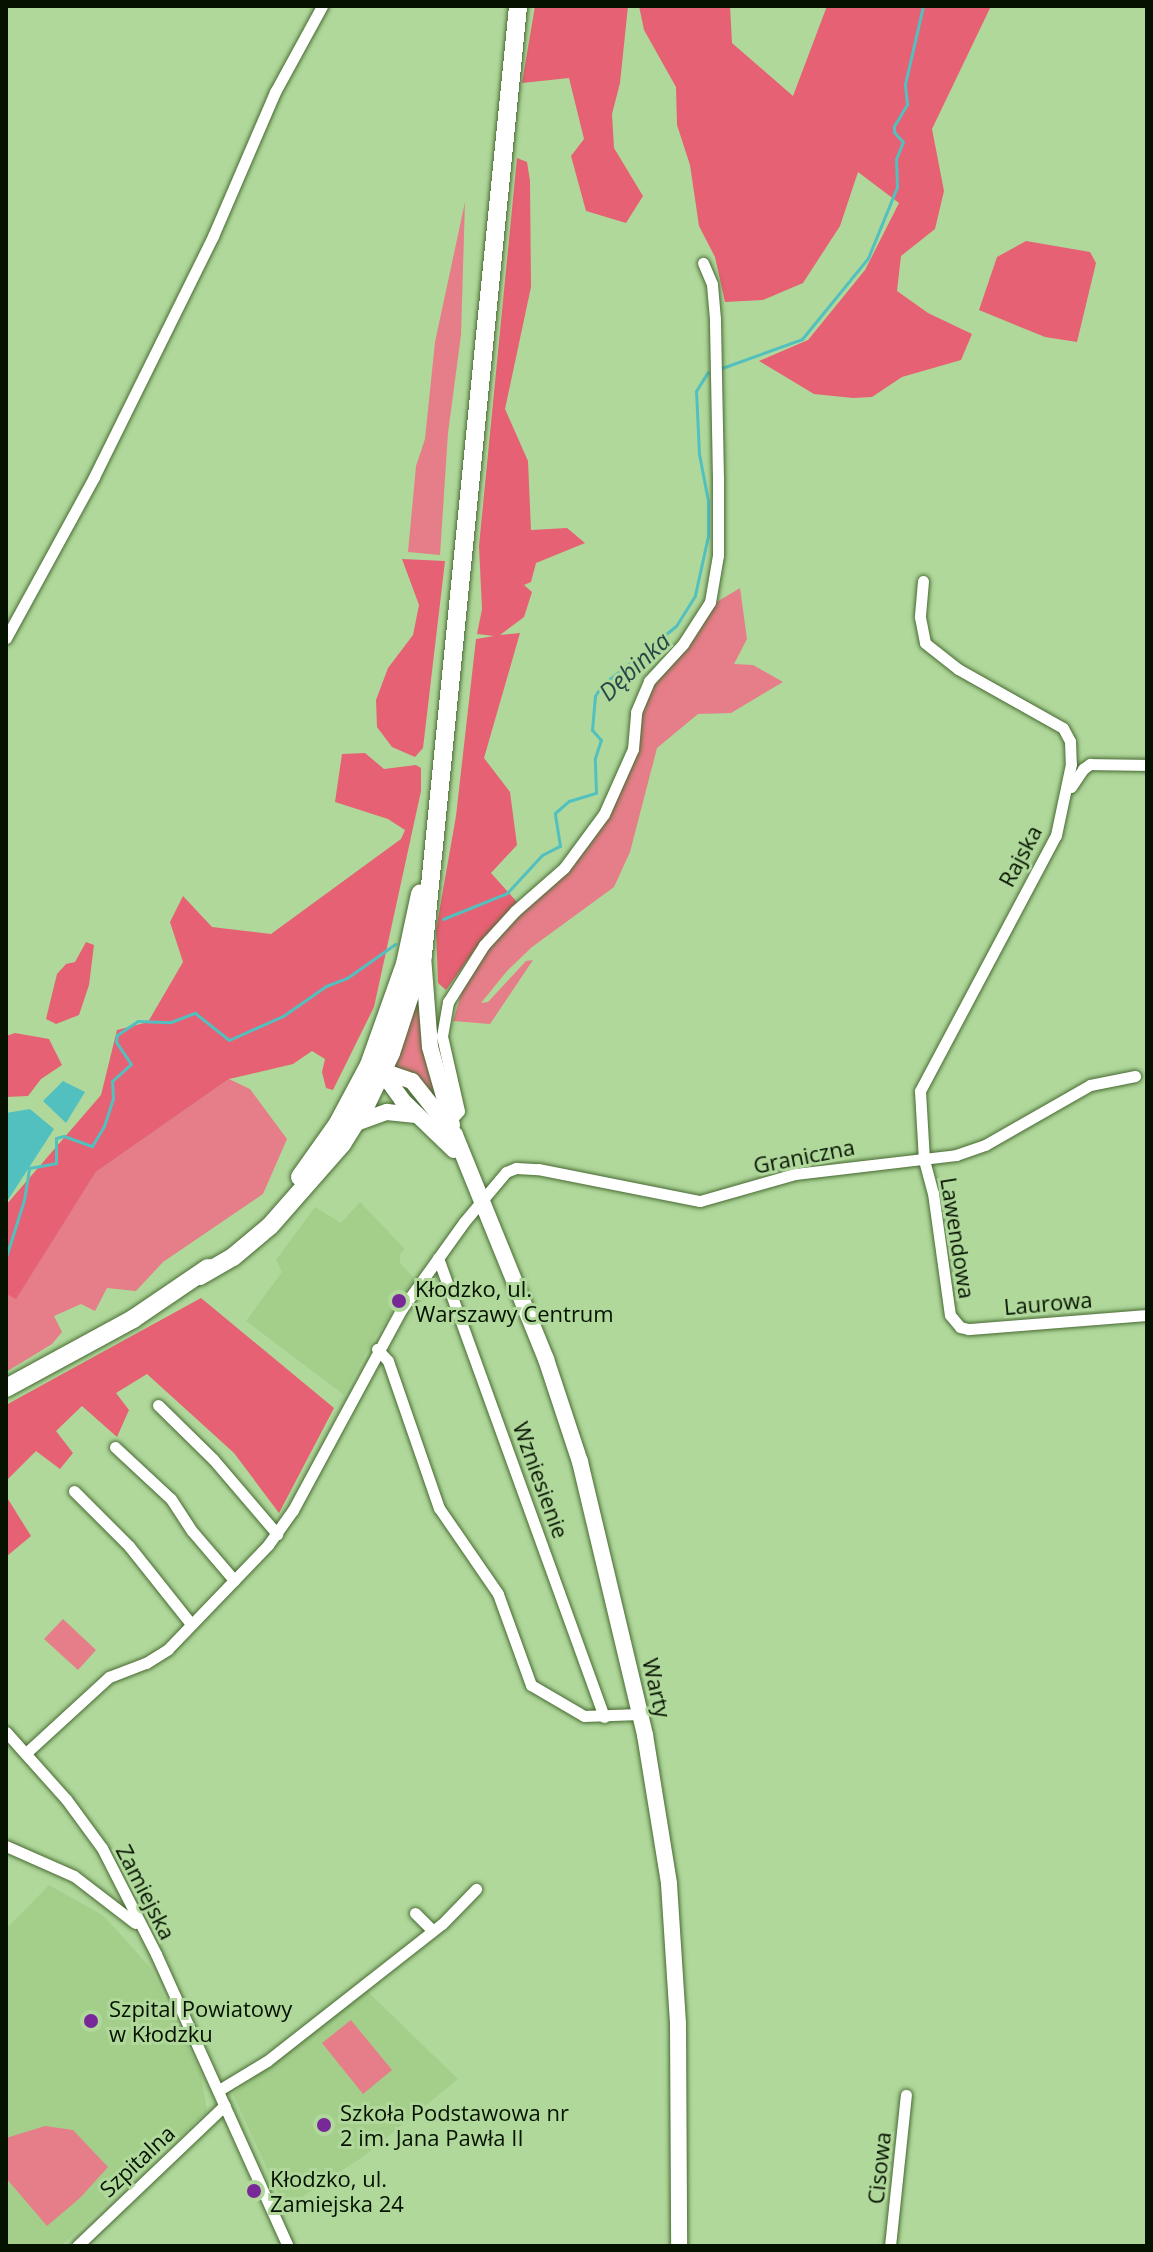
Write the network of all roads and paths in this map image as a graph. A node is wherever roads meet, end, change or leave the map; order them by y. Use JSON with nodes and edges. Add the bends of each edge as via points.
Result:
{"nodes":[{"id":1,"x":322,"y":6,"type":"edge"},
{"id":2,"x":518,"y":6,"type":"edge"},
{"id":3,"x":703,"y":263,"type":"dead end"},
{"id":4,"x":923,"y":581,"type":"dead end"},
{"id":5,"x":6,"y":638,"type":"edge"},
{"id":6,"x":1147,"y":765,"type":"edge"},
{"id":7,"x":1068,"y":793,"type":"junction"},
{"id":8,"x":423,"y":918,"type":"junction"},
{"id":9,"x":423,"y":955,"type":"junction"},
{"id":10,"x":376,"y":1069,"type":"junction"},
{"id":11,"x":1135,"y":1076,"type":"dead end"},
{"id":12,"x":419,"y":1117,"type":"junction"},
{"id":13,"x":356,"y":1123,"type":"junction"},
{"id":14,"x":452,"y":1128,"type":"junction"},
{"id":15,"x":924,"y":1160,"type":"junction"},
{"id":16,"x":465,"y":1165,"type":"junction"},
{"id":17,"x":480,"y":1203,"type":"junction"},
{"id":18,"x":245,"y":1242,"type":"junction"},
{"id":19,"x":438,"y":1258,"type":"junction"},
{"id":20,"x":1147,"y":1315,"type":"edge"},
{"id":21,"x":954,"y":1322,"type":"joint"},
{"id":22,"x":377,"y":1349,"type":"junction"},
{"id":23,"x":6,"y":1388,"type":"edge"},
{"id":24,"x":158,"y":1405,"type":"dead end"},
{"id":25,"x":115,"y":1447,"type":"dead end"},
{"id":26,"x":74,"y":1491,"type":"dead end"},
{"id":27,"x":277,"y":1534,"type":"junction"},
{"id":28,"x":234,"y":1580,"type":"junction"},
{"id":29,"x":191,"y":1624,"type":"junction"},
{"id":30,"x":640,"y":1714,"type":"junction"},
{"id":31,"x":604,"y":1717,"type":"junction"},
{"id":32,"x":6,"y":1732,"type":"edge"},
{"id":33,"x":26,"y":1753,"type":"junction"},
{"id":34,"x":6,"y":1846,"type":"edge"},
{"id":35,"x":119,"y":1879,"type":"junction"},
{"id":36,"x":476,"y":1889,"type":"dead end"},
{"id":37,"x":103,"y":1895,"type":"junction"},
{"id":38,"x":415,"y":1913,"type":"dead end"},
{"id":39,"x":139,"y":1928,"type":"junction"},
{"id":40,"x":437,"y":1928,"type":"junction"},
{"id":41,"x":219,"y":2090,"type":"junction"},
{"id":42,"x":906,"y":2095,"type":"dead end"},
{"id":43,"x":225,"y":2105,"type":"junction"},
{"id":44,"x":77,"y":2246,"type":"edge"},
{"id":45,"x":288,"y":2246,"type":"edge"},
{"id":46,"x":679,"y":2246,"type":"edge"},
{"id":47,"x":890,"y":2246,"type":"edge"}],
"edges":[{"from":1,"to":5,"type":"street","via":[[275,92],[213,236],[100,464]]},
{"from":2,"to":8,"type":"highway"},
{"from":3,"to":14,"type":"street","via":[[712,284],[715,319],[718,555],[710,602],[683,644],[649,681],[636,712],[633,749],[604,814],[564,868],[484,945],[448,1002],[442,1036],[459,1111]]},
{"from":4,"to":7,"type":"street","name":"Rajska","via":[[920,617],[925,643],[958,669],[1063,728],[1070,741]]},
{"from":6,"to":7,"type":"street","via":[[1090,764]]},
{"from":7,"to":15,"type":"street","name":"Rajska","via":[[1056,835],[920,1091]]},
{"from":8,"to":9,"type":"highway"},
{"from":8,"to":10,"type":"highway"},
{"from":9,"to":10,"type":"highway","via":[[406,1015]]},
{"from":9,"to":14,"type":"main road","via":[[430,1047]]},
{"from":10,"to":12,"type":"main road","name":"Warty"},
{"from":10,"to":13,"type":"highway"},
{"from":10,"to":14,"type":"main road","name":"Warty","via":[[412,1081]]},
{"from":10,"to":18,"type":"highway","via":[[320,1151]]},
{"from":11,"to":15,"type":"street","name":"Graniczna","via":[[1090,1085],[985,1145]]},
{"from":12,"to":13,"type":"main road","via":[[387,1112]]},
{"from":12,"to":16,"type":"main road","name":"Warty"},
{"from":13,"to":18,"type":"highway","via":[[304,1189]]},
{"from":14,"to":16,"type":"main road","name":"Warty"},
{"from":15,"to":17,"type":"street","name":"Graniczna","via":[[795,1174],[700,1201],[516,1168],[506,1172]]},
{"from":15,"to":21,"type":"street","name":"Lawendowa"},
{"from":16,"to":17,"type":"main road","name":"Warty"},
{"from":17,"to":19,"type":"street"},
{"from":17,"to":30,"type":"main road","name":"Warty","via":[[546,1359],[573,1439]]},
{"from":18,"to":23,"type":"highway","via":[[133,1319]]},
{"from":19,"to":22,"type":"street"},
{"from":19,"to":31,"type":"street","name":"Wzniesienie"},
{"from":20,"to":21,"type":"street","name":"Laurowa","via":[[969,1329]]},
{"from":22,"to":27,"type":"street"},
{"from":22,"to":31,"type":"street","via":[[388,1361],[439,1508],[498,1594],[531,1685],[574,1712]]},
{"from":24,"to":27,"type":"street"},
{"from":25,"to":28,"type":"street","via":[[171,1499]]},
{"from":26,"to":29,"type":"street","via":[[129,1546]]},
{"from":27,"to":28,"type":"street"},
{"from":28,"to":29,"type":"street"},
{"from":29,"to":33,"type":"street","via":[[168,1649],[109,1677]]},
{"from":30,"to":31,"type":"street"},
{"from":30,"to":46,"type":"main road","name":"Warty","via":[[660,1814],[674,1939]]},
{"from":32,"to":33,"type":"street","name":"Zamiejska"},
{"from":33,"to":35,"type":"street","name":"Zamiejska","via":[[102,1848]]},
{"from":34,"to":37,"type":"street"},
{"from":35,"to":37,"type":"street","via":[[117,1887]]},
{"from":35,"to":39,"type":"street","name":"Zamiejska"},
{"from":36,"to":40,"type":"street"},
{"from":37,"to":39,"type":"street"},
{"from":38,"to":40,"type":"street"},
{"from":39,"to":41,"type":"street","name":"Zamiejska"},
{"from":40,"to":41,"type":"street","via":[[267,2061]]},
{"from":41,"to":43,"type":"street","name":"Zamiejska"},
{"from":42,"to":47,"type":"street","name":"Cisowa"},
{"from":43,"to":44,"type":"street","name":"Szpitalna"},
{"from":43,"to":45,"type":"street","name":"Zamiejska"}]}
